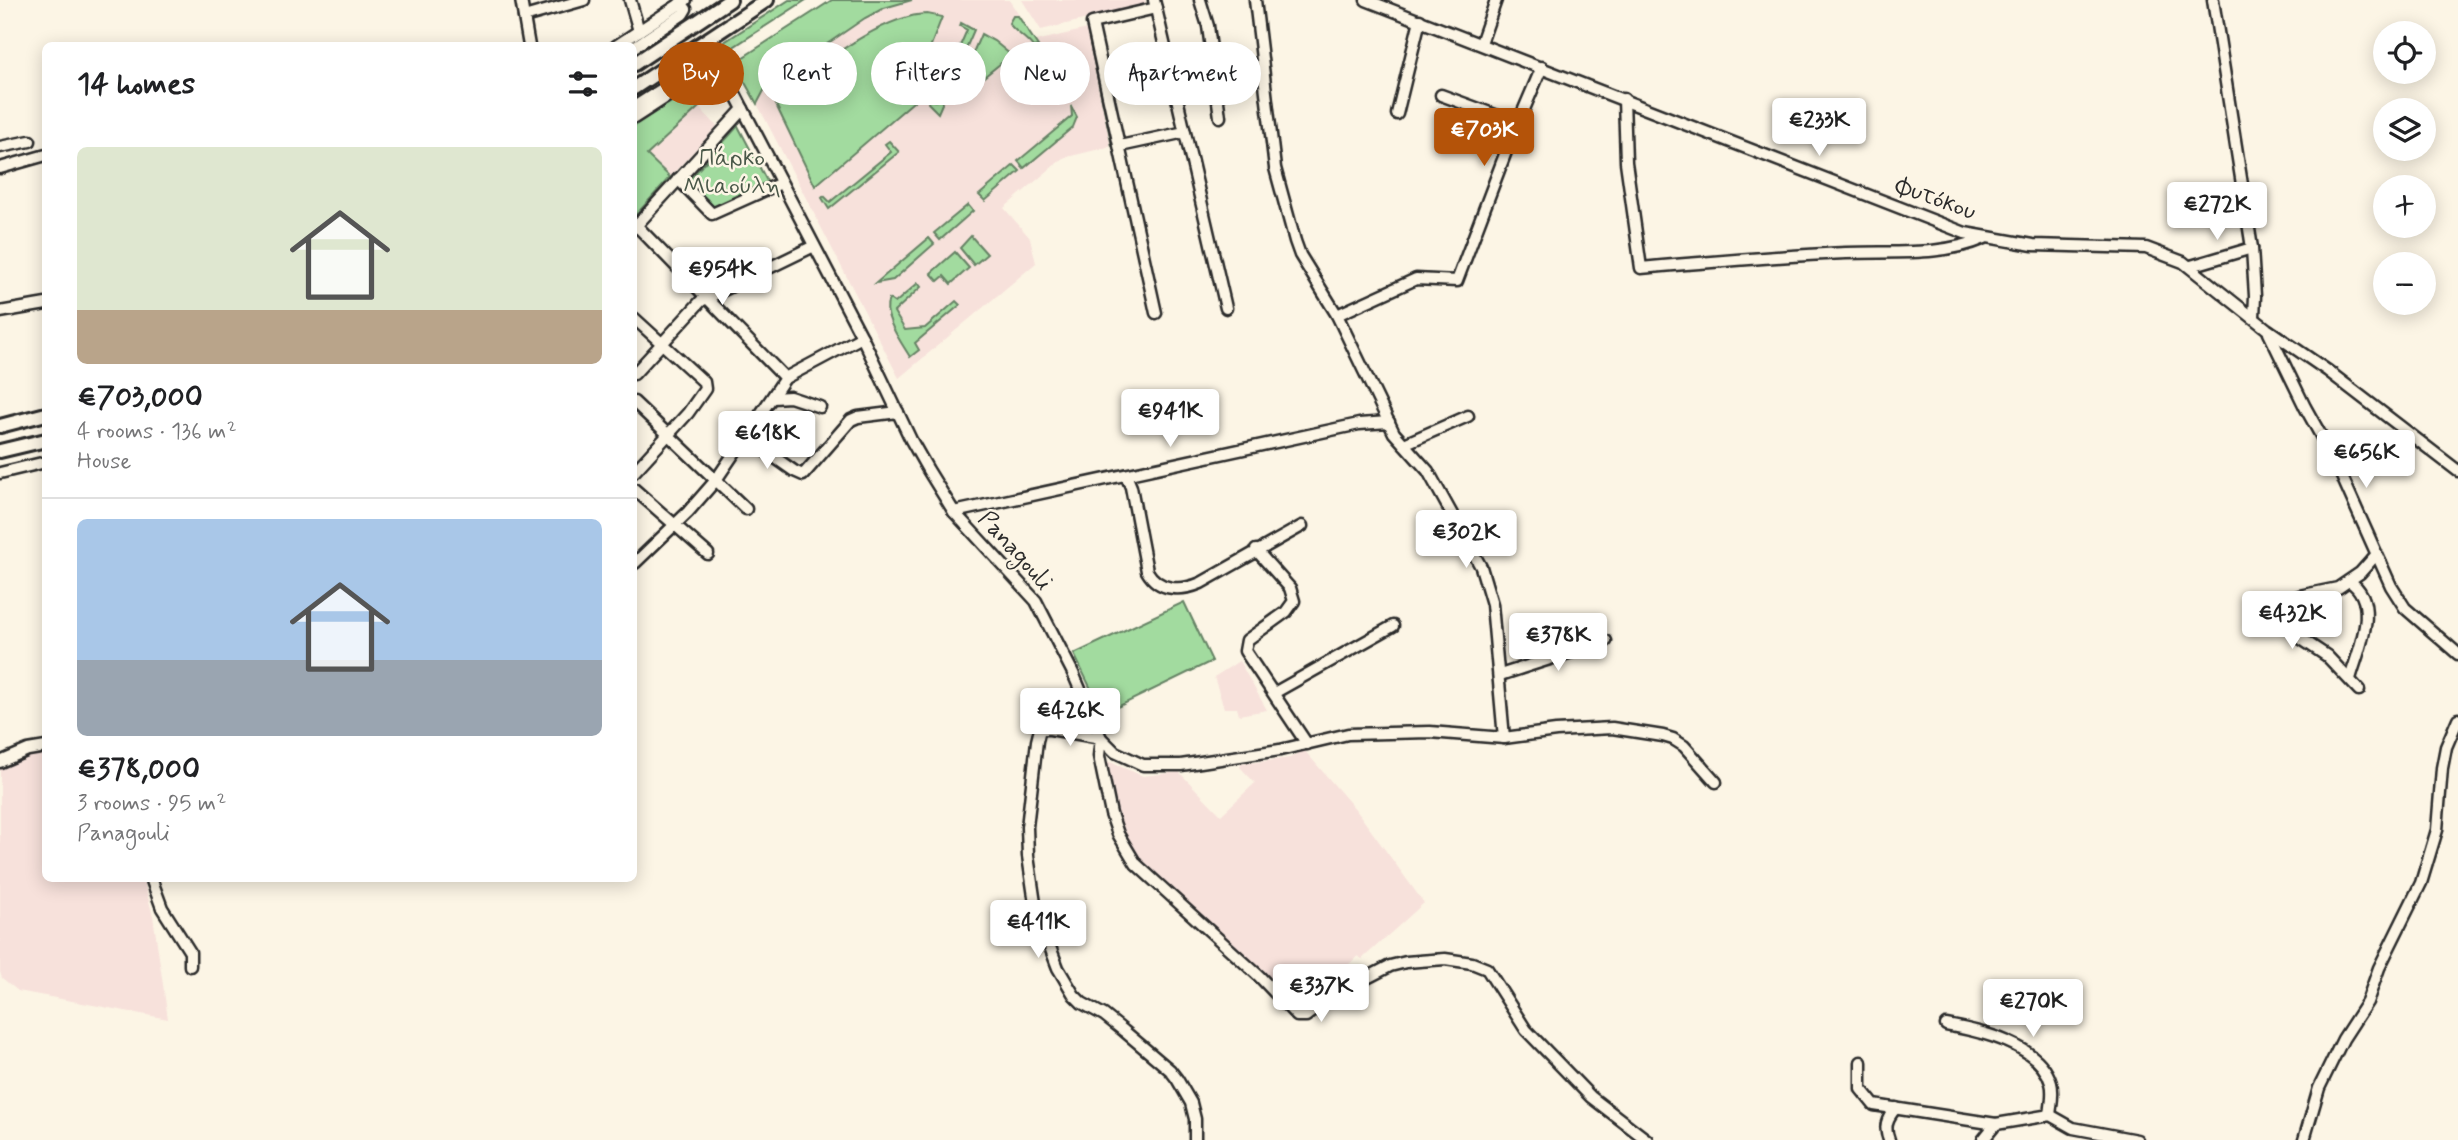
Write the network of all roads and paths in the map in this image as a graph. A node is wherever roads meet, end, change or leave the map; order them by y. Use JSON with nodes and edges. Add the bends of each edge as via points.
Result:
{"nodes":[{"id":1,"x":521,"y":0,"type":"edge"},
{"id":2,"x":580,"y":0,"type":"edge"},
{"id":3,"x":630,"y":0,"type":"edge"},
{"id":4,"x":730,"y":0,"type":"edge"},
{"id":5,"x":766,"y":0,"type":"edge"},
{"id":6,"x":1200,"y":0,"type":"edge"},
{"id":7,"x":1255,"y":0,"type":"edge"},
{"id":8,"x":1366,"y":0,"type":"edge"},
{"id":9,"x":1496,"y":0,"type":"edge"},
{"id":10,"x":2213,"y":0,"type":"edge"},
{"id":11,"x":676,"y":3,"type":"edge"},
{"id":12,"x":1155,"y":4,"type":"edge"},
{"id":13,"x":524,"y":17,"type":"junction"},
{"id":14,"x":1420,"y":20,"type":"junction"},
{"id":15,"x":639,"y":31,"type":"junction"},
{"id":16,"x":528,"y":42,"type":"edge"},
{"id":17,"x":622,"y":42,"type":"edge"},
{"id":18,"x":1481,"y":43,"type":"junction"},
{"id":19,"x":637,"y":45,"type":"edge"},
{"id":20,"x":637,"y":62,"type":"edge"},
{"id":21,"x":1542,"y":67,"type":"junction"},
{"id":22,"x":637,"y":86,"type":"edge"},
{"id":23,"x":658,"y":93,"type":"edge"},
{"id":24,"x":1441,"y":95,"type":"dead end"},
{"id":25,"x":1624,"y":99,"type":"junction"},
{"id":26,"x":658,"y":101,"type":"edge"},
{"id":27,"x":637,"y":105,"type":"edge"},
{"id":28,"x":741,"y":105,"type":"edge"},
{"id":29,"x":743,"y":109,"type":"junction"},
{"id":30,"x":1396,"y":114,"type":"dead end"},
{"id":31,"x":637,"y":116,"type":"edge"},
{"id":32,"x":1220,"y":117,"type":"dead end"},
{"id":33,"x":1517,"y":123,"type":"junction"},
{"id":34,"x":1185,"y":132,"type":"junction"},
{"id":35,"x":30,"y":141,"type":"dead end"},
{"id":36,"x":1120,"y":146,"type":"junction"},
{"id":37,"x":0,"y":147,"type":"edge"},
{"id":38,"x":42,"y":156,"type":"edge"},
{"id":39,"x":0,"y":168,"type":"edge"},
{"id":40,"x":678,"y":179,"type":"junction"},
{"id":41,"x":781,"y":183,"type":"junction"},
{"id":42,"x":637,"y":223,"type":"edge"},
{"id":43,"x":637,"y":229,"type":"edge"},
{"id":44,"x":1985,"y":237,"type":"junction"},
{"id":45,"x":814,"y":246,"type":"junction"},
{"id":46,"x":2252,"y":248,"type":"junction"},
{"id":47,"x":2191,"y":266,"type":"junction"},
{"id":48,"x":706,"y":298,"type":"junction"},
{"id":49,"x":42,"y":305,"type":"edge"},
{"id":50,"x":1226,"y":308,"type":"dead end"},
{"id":51,"x":0,"y":312,"type":"edge"},
{"id":52,"x":1156,"y":313,"type":"dead end"},
{"id":53,"x":1337,"y":315,"type":"junction"},
{"id":54,"x":2254,"y":317,"type":"junction"},
{"id":55,"x":637,"y":321,"type":"edge"},
{"id":56,"x":2267,"y":329,"type":"junction"},
{"id":57,"x":862,"y":337,"type":"junction"},
{"id":58,"x":661,"y":343,"type":"junction"},
{"id":59,"x":637,"y":371,"type":"edge"},
{"id":60,"x":785,"y":378,"type":"junction"},
{"id":61,"x":773,"y":398,"type":"junction"},
{"id":62,"x":637,"y":405,"type":"edge"},
{"id":63,"x":821,"y":407,"type":"dead end"},
{"id":64,"x":898,"y":412,"type":"junction"},
{"id":65,"x":42,"y":415,"type":"edge"},
{"id":66,"x":1468,"y":416,"type":"dead end"},
{"id":67,"x":1389,"y":422,"type":"junction"},
{"id":68,"x":0,"y":426,"type":"edge"},
{"id":69,"x":667,"y":435,"type":"junction"},
{"id":70,"x":747,"y":438,"type":"junction"},
{"id":71,"x":42,"y":441,"type":"edge"},
{"id":72,"x":1404,"y":444,"type":"junction"},
{"id":73,"x":0,"y":451,"type":"edge"},
{"id":74,"x":42,"y":463,"type":"edge"},
{"id":75,"x":637,"y":469,"type":"edge"},
{"id":76,"x":2458,"y":471,"type":"edge"},
{"id":77,"x":0,"y":472,"type":"edge"},
{"id":78,"x":1126,"y":475,"type":"junction"},
{"id":79,"x":716,"y":480,"type":"junction"},
{"id":80,"x":637,"y":492,"type":"edge"},
{"id":81,"x":746,"y":509,"type":"dead end"},
{"id":82,"x":954,"y":512,"type":"junction"},
{"id":83,"x":675,"y":525,"type":"junction"},
{"id":84,"x":1302,"y":526,"type":"dead end"},
{"id":85,"x":1256,"y":550,"type":"junction"},
{"id":86,"x":708,"y":554,"type":"dead end"},
{"id":87,"x":2376,"y":555,"type":"junction"},
{"id":88,"x":637,"y":560,"type":"edge"},
{"id":89,"x":2349,"y":582,"type":"junction"},
{"id":90,"x":1393,"y":626,"type":"dead end"},
{"id":91,"x":1606,"y":641,"type":"dead end"},
{"id":92,"x":2458,"y":654,"type":"edge"},
{"id":93,"x":1500,"y":675,"type":"junction"},
{"id":94,"x":2350,"y":679,"type":"junction"},
{"id":95,"x":2359,"y":690,"type":"dead end"},
{"id":96,"x":1274,"y":693,"type":"junction"},
{"id":97,"x":2458,"y":719,"type":"edge"},
{"id":98,"x":1101,"y":738,"type":"junction"},
{"id":99,"x":1504,"y":738,"type":"junction"},
{"id":100,"x":1307,"y":744,"type":"junction"},
{"id":101,"x":42,"y":745,"type":"edge"},
{"id":102,"x":0,"y":762,"type":"edge"},
{"id":103,"x":1716,"y":782,"type":"dead end"},
{"id":104,"x":153,"y":882,"type":"edge"},
{"id":105,"x":190,"y":966,"type":"dead end"},
{"id":106,"x":1946,"y":1025,"type":"dead end"},
{"id":107,"x":1861,"y":1062,"type":"dead end"},
{"id":108,"x":1896,"y":1108,"type":"junction"},
{"id":109,"x":2050,"y":1115,"type":"junction"},
{"id":110,"x":1996,"y":1124,"type":"junction"},
{"id":111,"x":1195,"y":1140,"type":"edge"},
{"id":112,"x":1647,"y":1140,"type":"edge"},
{"id":113,"x":1889,"y":1140,"type":"edge"},
{"id":114,"x":1983,"y":1140,"type":"edge"},
{"id":115,"x":2137,"y":1140,"type":"edge"},
{"id":116,"x":2304,"y":1140,"type":"edge"}],
"edges":[{"from":1,"to":13,"type":"street"},
{"from":2,"to":13,"type":"street"},
{"from":3,"to":15,"type":"street"},
{"from":4,"to":20,"type":"main road"},
{"from":5,"to":22,"type":"main road"},
{"from":6,"to":32,"type":"street","via":[[1208,26]]},
{"from":7,"to":53,"type":"street","via":[[1279,191],[1300,255]]},
{"from":8,"to":14,"type":"street","name":"Φυτόκου"},
{"from":9,"to":18,"type":"street"},
{"from":10,"to":46,"type":"street"},
{"from":11,"to":15,"type":"street"},
{"from":11,"to":19,"type":"street","via":[[686,9],[683,14]]},
{"from":12,"to":34,"type":"street"},
{"from":12,"to":36,"type":"street","via":[[1092,23]]},
{"from":13,"to":16,"type":"street"},
{"from":14,"to":18,"type":"street","name":"Φυτόκου"},
{"from":14,"to":30,"type":"street"},
{"from":15,"to":17,"type":"street"},
{"from":18,"to":21,"type":"street","name":"Φυτόκου"},
{"from":21,"to":25,"type":"street","name":"Φυτόκου"},
{"from":21,"to":33,"type":"street"},
{"from":23,"to":27,"type":"street"},
{"from":24,"to":33,"type":"street"},
{"from":25,"to":44,"type":"street","name":"Φυτόκου","via":[[1940,224]]},
{"from":25,"to":44,"type":"street","via":[[1624,137],[1641,268],[1923,252],[1958,248]]},
{"from":26,"to":31,"type":"street"},
{"from":28,"to":29,"type":"street","name":"Panagouli"},
{"from":29,"to":40,"type":"street"},
{"from":29,"to":41,"type":"street","name":"Panagouli"},
{"from":33,"to":53,"type":"street","via":[[1457,281],[1416,279]]},
{"from":34,"to":36,"type":"street"},
{"from":34,"to":50,"type":"street"},
{"from":35,"to":37,"type":"street"},
{"from":36,"to":52,"type":"street"},
{"from":38,"to":39,"type":"street"},
{"from":40,"to":41,"type":"street","via":[[712,214]]},
{"from":40,"to":42,"type":"street"},
{"from":41,"to":45,"type":"street","name":"Panagouli"},
{"from":43,"to":48,"type":"street"},
{"from":44,"to":47,"type":"street","name":"Φυτόκου","via":[[2033,245],[2146,248]]},
{"from":45,"to":48,"type":"street"},
{"from":45,"to":57,"type":"street","name":"Panagouli"},
{"from":46,"to":47,"type":"street"},
{"from":46,"to":54,"type":"street"},
{"from":47,"to":54,"type":"street","name":"Φυτόκου"},
{"from":48,"to":58,"type":"street"},
{"from":48,"to":60,"type":"street"},
{"from":49,"to":51,"type":"street"},
{"from":53,"to":67,"type":"street"},
{"from":54,"to":56,"type":"street","name":"Φυτόκου"},
{"from":55,"to":58,"type":"street"},
{"from":56,"to":76,"type":"street"},
{"from":56,"to":87,"type":"street","via":[[2335,461]]},
{"from":57,"to":60,"type":"street"},
{"from":57,"to":64,"type":"street","name":"Panagouli"},
{"from":58,"to":59,"type":"street"},
{"from":58,"to":69,"type":"street","via":[[705,385],[704,394]]},
{"from":60,"to":61,"type":"street"},
{"from":61,"to":63,"type":"street","via":[[790,397]]},
{"from":61,"to":70,"type":"street"},
{"from":62,"to":69,"type":"street"},
{"from":64,"to":70,"type":"street","via":[[851,420],[803,475]]},
{"from":64,"to":82,"type":"street","name":"Panagouli"},
{"from":65,"to":68,"type":"main road"},
{"from":66,"to":72,"type":"street"},
{"from":67,"to":72,"type":"street"},
{"from":67,"to":78,"type":"street","via":[[1359,424]]},
{"from":69,"to":75,"type":"street"},
{"from":69,"to":79,"type":"street"},
{"from":70,"to":79,"type":"street"},
{"from":71,"to":73,"type":"main road"},
{"from":72,"to":93,"type":"street","via":[[1428,471],[1481,567],[1492,604]]},
{"from":74,"to":77,"type":"street"},
{"from":78,"to":82,"type":"street"},
{"from":78,"to":85,"type":"street","via":[[1147,572],[1154,580],[1183,590]]},
{"from":79,"to":81,"type":"street"},
{"from":79,"to":83,"type":"street"},
{"from":80,"to":83,"type":"street"},
{"from":82,"to":98,"type":"street","name":"Panagouli","via":[[1036,601]]},
{"from":83,"to":86,"type":"street"},
{"from":83,"to":88,"type":"street"},
{"from":84,"to":85,"type":"street"},
{"from":85,"to":96,"type":"street","via":[[1294,596],[1291,608],[1247,640],[1244,648]]},
{"from":87,"to":89,"type":"street"},
{"from":87,"to":92,"type":"street","via":[[2406,608]]},
{"from":89,"to":94,"type":"street","via":[[2362,592],[2367,606]]},
{"from":89,"to":94,"type":"street","via":[[2338,589],[2299,596],[2294,612],[2300,638]]},
{"from":90,"to":96,"type":"street"},
{"from":91,"to":93,"type":"street"},
{"from":93,"to":99,"type":"street"},
{"from":94,"to":95,"type":"street"},
{"from":96,"to":100,"type":"street"},
{"from":97,"to":116,"type":"street","via":[[2446,747],[2437,830],[2421,883],[2367,1002],[2319,1088]]},
{"from":98,"to":100,"type":"street","name":"Panagouli","via":[[1124,757],[1155,766]]},
{"from":98,"to":111,"type":"street","via":[[1041,729],[1027,827],[1035,910],[1073,995],[1124,1031],[1177,1079],[1191,1103]]},
{"from":98,"to":112,"type":"street","via":[[1099,756],[1111,814],[1136,864],[1292,1012],[1306,1016],[1332,996],[1406,961],[1472,963],[1487,969],[1526,1030],[1591,1097]]},
{"from":99,"to":100,"type":"street","name":"Panagouli","via":[[1367,732]]},
{"from":99,"to":103,"type":"street","name":"Panagouli","via":[[1612,728],[1663,736],[1684,746]]},
{"from":101,"to":102,"type":"street"},
{"from":104,"to":105,"type":"street","via":[[162,908],[190,952]]},
{"from":106,"to":109,"type":"street","via":[[1986,1033],[2040,1063],[2051,1083]]},
{"from":107,"to":108,"type":"street","via":[[1863,1095],[1874,1105]]},
{"from":108,"to":110,"type":"street"},
{"from":108,"to":113,"type":"street","via":[[1886,1126]]},
{"from":109,"to":110,"type":"street"},
{"from":109,"to":115,"type":"street","via":[[2080,1130]]},
{"from":110,"to":114,"type":"street"}]}
